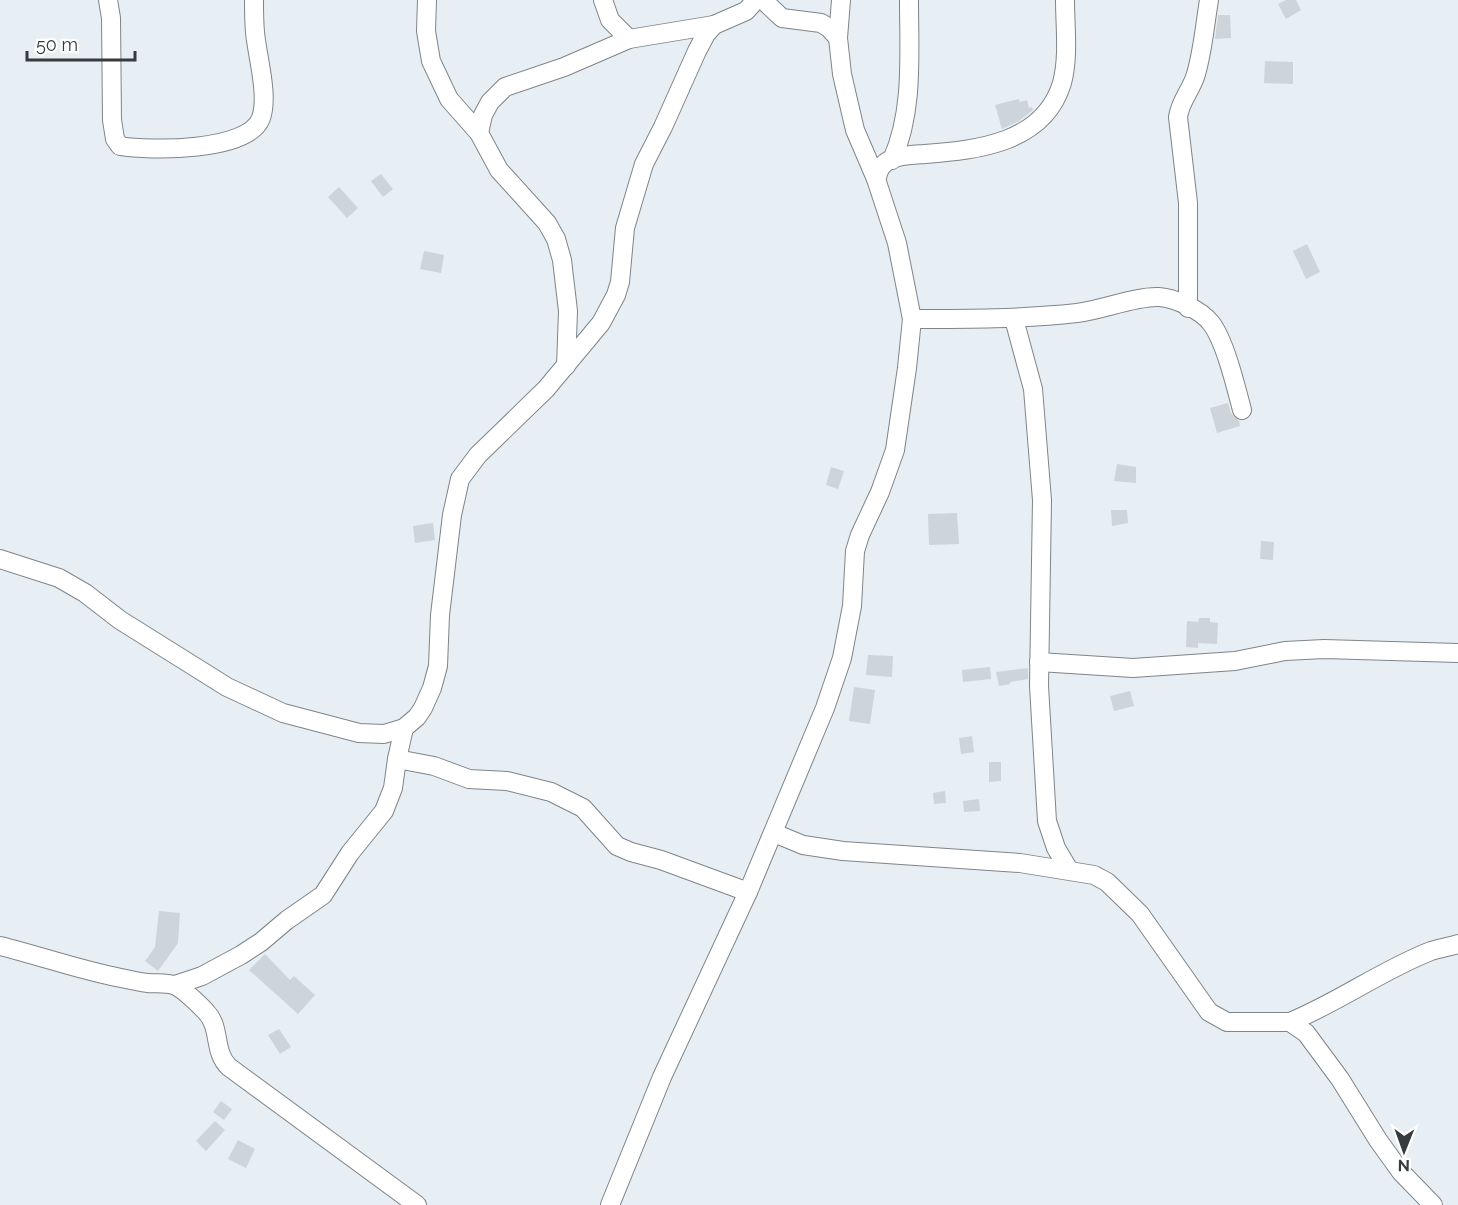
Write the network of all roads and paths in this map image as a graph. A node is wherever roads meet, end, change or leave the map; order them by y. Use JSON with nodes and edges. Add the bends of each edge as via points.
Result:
{"nodes":[{"id":1,"x":108,"y":0,"type":"edge"},
{"id":2,"x":254,"y":0,"type":"edge"},
{"id":3,"x":427,"y":0,"type":"edge"},
{"id":4,"x":603,"y":0,"type":"edge"},
{"id":5,"x":756,"y":0,"type":"edge"},
{"id":6,"x":763,"y":0,"type":"edge"},
{"id":7,"x":841,"y":0,"type":"edge"},
{"id":8,"x":909,"y":0,"type":"edge"},
{"id":9,"x":1065,"y":0,"type":"edge"},
{"id":10,"x":1209,"y":0,"type":"edge"},
{"id":11,"x":714,"y":25,"type":"junction"},
{"id":12,"x":838,"y":38,"type":"junction"},
{"id":13,"x":629,"y":39,"type":"junction"},
{"id":14,"x":478,"y":133,"type":"junction"},
{"id":15,"x":892,"y":160,"type":"junction"},
{"id":16,"x":876,"y":179,"type":"junction"},
{"id":17,"x":1188,"y":308,"type":"junction"},
{"id":18,"x":912,"y":319,"type":"junction"},
{"id":19,"x":1014,"y":319,"type":"junction"},
{"id":20,"x":566,"y":366,"type":"junction"},
{"id":21,"x":1242,"y":410,"type":"dead end"},
{"id":22,"x":0,"y":559,"type":"edge"},
{"id":23,"x":1458,"y":653,"type":"edge"},
{"id":24,"x":1039,"y":662,"type":"junction"},
{"id":25,"x":405,"y":728,"type":"junction"},
{"id":26,"x":397,"y":759,"type":"junction"},
{"id":27,"x":774,"y":833,"type":"junction"},
{"id":28,"x":1070,"y":870,"type":"junction"},
{"id":29,"x":748,"y":892,"type":"junction"},
{"id":30,"x":1458,"y":944,"type":"edge"},
{"id":31,"x":0,"y":946,"type":"edge"},
{"id":32,"x":175,"y":985,"type":"junction"},
{"id":33,"x":1290,"y":1022,"type":"junction"},
{"id":34,"x":417,"y":1205,"type":"edge"},
{"id":35,"x":610,"y":1205,"type":"edge"},
{"id":36,"x":1433,"y":1205,"type":"edge"}],
"edges":[{"from":1,"to":2,"type":"street","via":[[114,140],[120,146],[133,148],[220,143],[252,132],[261,119],[263,100]]},
{"from":3,"to":14,"type":"street","via":[[426,31],[431,60],[449,99]]},
{"from":4,"to":13,"type":"street","via":[[610,20]]},
{"from":5,"to":11,"type":"street","via":[[746,11]]},
{"from":6,"to":12,"type":"street","via":[[782,18],[821,23]]},
{"from":7,"to":12,"type":"street"},
{"from":8,"to":15,"type":"street","via":[[905,118]]},
{"from":9,"to":15,"type":"street","via":[[1064,74],[1059,92],[1042,116],[1018,135],[990,146]]},
{"from":10,"to":17,"type":"street","via":[[1197,72],[1178,117],[1188,203]]},
{"from":11,"to":13,"type":"street"},
{"from":11,"to":20,"type":"street","via":[[697,51],[644,164],[625,228],[616,295],[601,323]]},
{"from":12,"to":16,"type":"street","via":[[853,120]]},
{"from":13,"to":14,"type":"street","via":[[505,87],[486,108]]},
{"from":14,"to":20,"type":"street","via":[[499,170],[547,223],[556,239],[568,311]]},
{"from":15,"to":16,"type":"street","via":[[882,166]]},
{"from":16,"to":18,"type":"street","via":[[897,243]]},
{"from":17,"to":19,"type":"street","via":[[1169,299],[1152,297],[1097,310]]},
{"from":17,"to":21,"type":"street","via":[[1211,323],[1234,376]]},
{"from":18,"to":19,"type":"street"},
{"from":18,"to":27,"type":"street","via":[[895,450],[855,551],[852,606],[842,658]]},
{"from":19,"to":24,"type":"street","via":[[1033,389],[1038,432],[1042,500]]},
{"from":20,"to":25,"type":"street","via":[[478,455],[460,479],[440,615],[438,666],[423,708]]},
{"from":22,"to":25,"type":"street","via":[[59,578],[227,687],[283,713],[359,733],[384,734]]},
{"from":23,"to":24,"type":"street","via":[[1324,649],[1285,651],[1235,661],[1133,668]]},
{"from":24,"to":28,"type":"street","via":[[1047,821],[1056,848]]},
{"from":25,"to":26,"type":"street"},
{"from":26,"to":29,"type":"street","via":[[434,766],[469,779],[507,781],[551,792],[583,808],[617,846]]},
{"from":26,"to":32,"type":"street","via":[[393,788],[384,812],[350,853],[323,895],[240,955],[202,976]]},
{"from":27,"to":28,"type":"street","via":[[803,845],[843,850]]},
{"from":27,"to":29,"type":"street"},
{"from":28,"to":33,"type":"street","via":[[1094,875],[1123,896],[1217,1018],[1237,1024]]},
{"from":29,"to":35,"type":"street","via":[[662,1077]]},
{"from":30,"to":33,"type":"street","via":[[1432,951]]},
{"from":31,"to":32,"type":"street","via":[[90,972]]},
{"from":32,"to":34,"type":"street","via":[[209,1014],[215,1025],[219,1053],[228,1067]]},
{"from":33,"to":36,"type":"street","via":[[1306,1033],[1401,1172]]}]}
